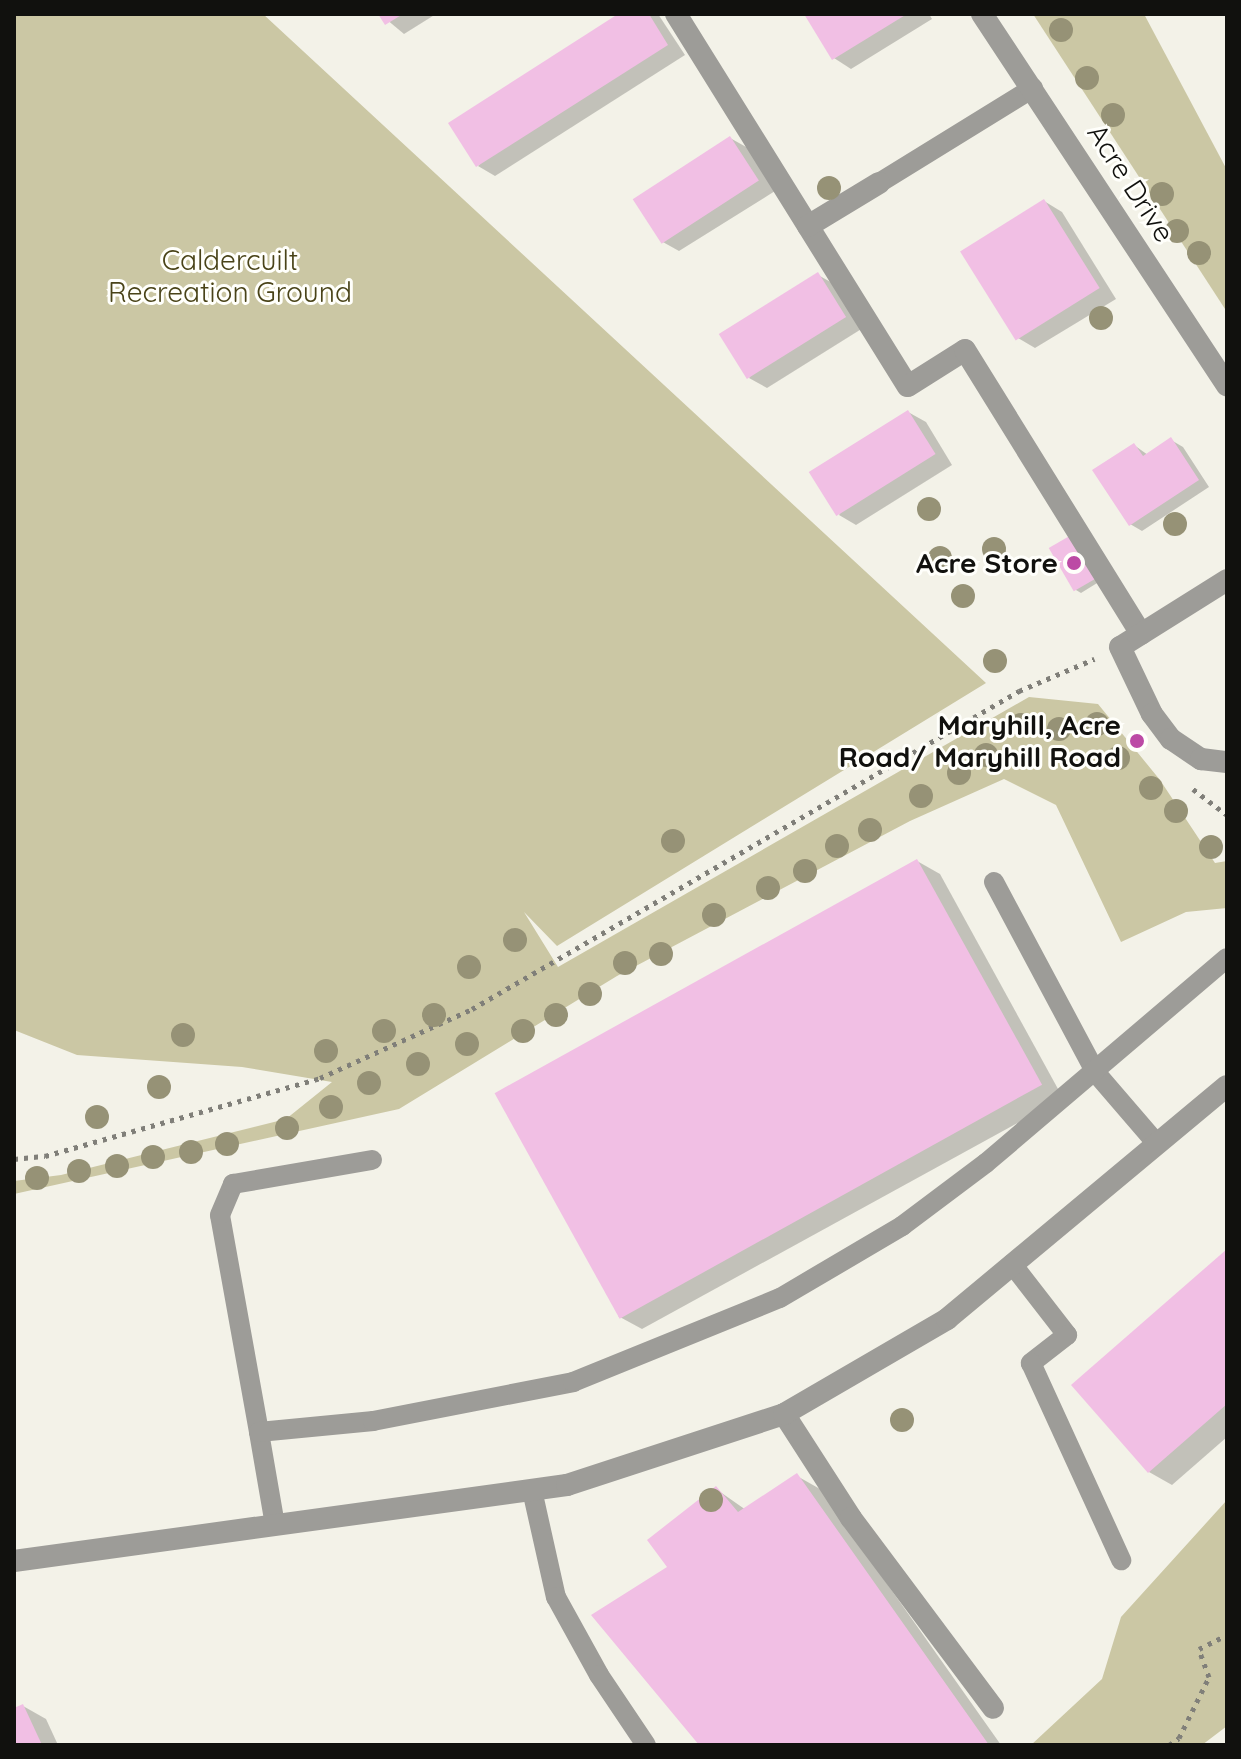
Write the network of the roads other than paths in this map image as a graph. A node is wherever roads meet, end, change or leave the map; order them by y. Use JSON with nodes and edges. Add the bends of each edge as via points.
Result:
{"nodes":[{"id":1,"x":676,"y":14,"type":"edge"},
{"id":2,"x":982,"y":14,"type":"edge"},
{"id":3,"x":1033,"y":88,"type":"junction"},
{"id":4,"x":879,"y":183,"type":"joint"},
{"id":5,"x":808,"y":226,"type":"junction"},
{"id":6,"x":1227,"y":386,"type":"edge"},
{"id":7,"x":1227,"y":580,"type":"edge"},
{"id":8,"x":1141,"y":634,"type":"junction"},
{"id":9,"x":1227,"y":762,"type":"edge"},
{"id":10,"x":994,"y":882,"type":"dead end"},
{"id":11,"x":1227,"y":958,"type":"edge"},
{"id":12,"x":1096,"y":1073,"type":"junction"},
{"id":13,"x":1227,"y":1086,"type":"edge"},
{"id":14,"x":1157,"y":1144,"type":"junction"},
{"id":15,"x":372,"y":1160,"type":"dead end"},
{"id":16,"x":1012,"y":1264,"type":"junction"},
{"id":17,"x":784,"y":1414,"type":"junction"},
{"id":18,"x":259,"y":1432,"type":"junction"},
{"id":19,"x":532,"y":1490,"type":"junction"},
{"id":20,"x":275,"y":1525,"type":"junction"},
{"id":21,"x":1121,"y":1560,"type":"dead end"},
{"id":22,"x":14,"y":1561,"type":"edge"},
{"id":23,"x":993,"y":1708,"type":"dead end"},
{"id":24,"x":646,"y":1745,"type":"edge"}],
"edges":[{"from":1,"to":5,"type":"street"},
{"from":2,"to":3,"type":"street","name":"Acre Drive"},
{"from":3,"to":4,"type":"lane"},
{"from":3,"to":6,"type":"street","name":"Acre Drive"},
{"from":4,"to":5,"type":"street"},
{"from":5,"to":8,"type":"street","via":[[908,386],[965,350]]},
{"from":7,"to":8,"type":"street"},
{"from":8,"to":9,"type":"street","via":[[1120,647],[1152,714],[1171,739],[1201,759]]},
{"from":10,"to":12,"type":"lane"},
{"from":11,"to":12,"type":"lane"},
{"from":12,"to":14,"type":"lane"},
{"from":12,"to":18,"type":"lane","via":[[902,1226],[780,1298],[573,1382],[373,1421]]},
{"from":13,"to":14,"type":"street"},
{"from":14,"to":16,"type":"street"},
{"from":15,"to":18,"type":"lane","via":[[233,1184],[220,1215]]},
{"from":16,"to":17,"type":"street","via":[[947,1319]]},
{"from":16,"to":21,"type":"lane","via":[[1067,1335],[1031,1363]]},
{"from":17,"to":19,"type":"street","via":[[567,1485]]},
{"from":17,"to":23,"type":"street","via":[[851,1518]]},
{"from":18,"to":20,"type":"lane"},
{"from":19,"to":20,"type":"street"},
{"from":19,"to":24,"type":"lane","via":[[556,1597]]},
{"from":20,"to":22,"type":"street"}]}
